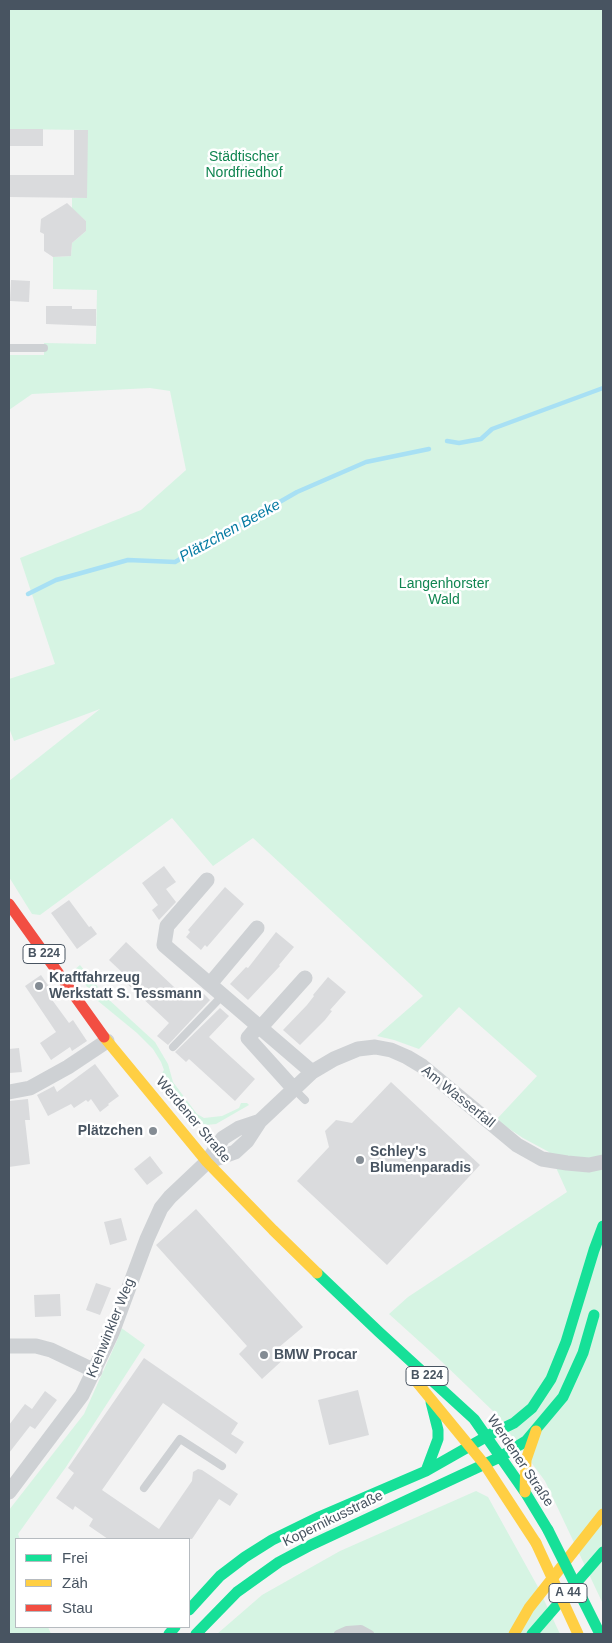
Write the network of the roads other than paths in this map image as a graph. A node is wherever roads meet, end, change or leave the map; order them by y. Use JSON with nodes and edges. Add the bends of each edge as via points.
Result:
{"nodes":[{"id":1,"x":9,"y":348,"type":"edge"},
{"id":2,"x":44,"y":348,"type":"dead end"},
{"id":3,"x":207,"y":880,"type":"dead end"},
{"id":4,"x":9,"y":904,"type":"edge"},
{"id":5,"x":257,"y":928,"type":"dead end"},
{"id":6,"x":305,"y":978,"type":"dead end"},
{"id":7,"x":210,"y":984,"type":"junction"},
{"id":8,"x":223,"y":995,"type":"junction"},
{"id":9,"x":261,"y":1027,"type":"junction"},
{"id":10,"x":107,"y":1041,"type":"junction"},
{"id":11,"x":173,"y":1047,"type":"dead end"},
{"id":12,"x":312,"y":1072,"type":"junction"},
{"id":13,"x":294,"y":1089,"type":"junction"},
{"id":14,"x":9,"y":1092,"type":"edge"},
{"id":15,"x":305,"y":1100,"type":"dead end"},
{"id":16,"x":207,"y":1162,"type":"junction"},
{"id":17,"x":603,"y":1162,"type":"edge"},
{"id":18,"x":603,"y":1226,"type":"edge"},
{"id":19,"x":596,"y":1307,"type":"dead end"},
{"id":20,"x":379,"y":1332,"type":"junction"},
{"id":21,"x":9,"y":1346,"type":"edge"},
{"id":22,"x":95,"y":1371,"type":"junction"},
{"id":23,"x":431,"y":1401,"type":"junction"},
{"id":24,"x":536,"y":1431,"type":"junction"},
{"id":25,"x":487,"y":1436,"type":"junction"},
{"id":26,"x":470,"y":1447,"type":"junction"},
{"id":27,"x":500,"y":1457,"type":"junction"},
{"id":28,"x":485,"y":1465,"type":"junction"},
{"id":29,"x":222,"y":1466,"type":"dead end"},
{"id":30,"x":426,"y":1471,"type":"junction"},
{"id":31,"x":144,"y":1488,"type":"dead end"},
{"id":32,"x":9,"y":1492,"type":"edge"},
{"id":33,"x":525,"y":1492,"type":"junction"},
{"id":34,"x":603,"y":1514,"type":"edge"},
{"id":35,"x":603,"y":1552,"type":"edge"},
{"id":36,"x":190,"y":1609,"type":"edge"},
{"id":37,"x":603,"y":1616,"type":"edge"},
{"id":38,"x":196,"y":1634,"type":"edge"},
{"id":39,"x":338,"y":1634,"type":"edge"},
{"id":40,"x":370,"y":1634,"type":"edge"},
{"id":41,"x":514,"y":1634,"type":"edge"},
{"id":42,"x":532,"y":1634,"type":"edge"},
{"id":43,"x":578,"y":1634,"type":"edge"},
{"id":44,"x":587,"y":1634,"type":"edge"},
{"id":45,"x":600,"y":1634,"type":"edge"}],
"edges":[{"from":1,"to":2,"type":"lane"},
{"from":3,"to":7,"type":"street","via":[[167,926],[164,945]]},
{"from":4,"to":10,"type":"main road","name":"Werdener Straße","number":"B 224"},
{"from":5,"to":7,"type":"street"},
{"from":6,"to":9,"type":"street"},
{"from":7,"to":8,"type":"street"},
{"from":8,"to":9,"type":"street"},
{"from":8,"to":11,"type":"lane"},
{"from":9,"to":12,"type":"street"},
{"from":9,"to":13,"type":"street","via":[[248,1038]]},
{"from":10,"to":14,"type":"street","via":[[30,1088]]},
{"from":10,"to":16,"type":"main road","name":"Werdener Straße","number":"B 224"},
{"from":12,"to":13,"type":"street","name":"Am Wasserfall"},
{"from":12,"to":17,"type":"street","name":"Am Wasserfall","via":[[358,1049],[375,1047],[391,1050],[422,1066],[539,1161],[589,1165]]},
{"from":13,"to":15,"type":"lane"},
{"from":13,"to":16,"type":"street","name":"Am Wasserfall","via":[[260,1121],[235,1152]]},
{"from":16,"to":20,"type":"main road","name":"Werdener Straße","number":"B 224"},
{"from":16,"to":22,"type":"street","name":"Krehwinkler Weg","via":[[161,1208]]},
{"from":18,"to":25,"type":"main road","name":"Kopernikusstraße","via":[[551,1379],[532,1408],[514,1423]]},
{"from":19,"to":24,"type":"main road","via":[[577,1369],[563,1397]]},
{"from":20,"to":23,"type":"main road","name":"Werdener Straße","number":"B 224"},
{"from":20,"to":25,"type":"main road","name":"Werdener Straße","number":"B 224","via":[[474,1419]]},
{"from":21,"to":22,"type":"street","via":[[36,1346],[51,1350]]},
{"from":22,"to":32,"type":"street","name":"Krehwinkler Weg","via":[[82,1395]]},
{"from":23,"to":26,"type":"main road","name":"Werdener Straße","number":"B 224"},
{"from":23,"to":30,"type":"main road","via":[[438,1440]]},
{"from":24,"to":27,"type":"main road","name":"Kopernikusstraße"},
{"from":24,"to":33,"type":"main road","via":[[526,1460]]},
{"from":25,"to":26,"type":"main road","name":"Kopernikusstraße"},
{"from":25,"to":27,"type":"main road","name":"Werdener Straße","number":"B 224"},
{"from":26,"to":28,"type":"main road","name":"Werdener Straße","number":"B 224"},
{"from":26,"to":30,"type":"main road","name":"Kopernikusstraße"},
{"from":27,"to":28,"type":"main road","name":"Kopernikusstraße"},
{"from":27,"to":33,"type":"main road","name":"Werdener Straße","number":"B 224"},
{"from":28,"to":38,"type":"main road","name":"Kopernikusstraße","via":[[279,1562],[237,1592]]},
{"from":28,"to":43,"type":"main road","name":"Werdener Straße","number":"B 224","bridge":true,"via":[[536,1543]]},
{"from":29,"to":31,"type":"lane","via":[[180,1440]]},
{"from":30,"to":36,"type":"main road","name":"Kopernikusstraße","via":[[272,1540],[220,1576]]},
{"from":33,"to":45,"type":"main road","name":"Werdener Straße","number":"B 224","bridge":true,"via":[[548,1530]]},
{"from":34,"to":41,"type":"main road","via":[[529,1608]]},
{"from":35,"to":42,"type":"main road","number":"A 44"},
{"from":37,"to":44,"type":"main road"},
{"from":39,"to":40,"type":"lane","via":[[361,1629]]}]}
